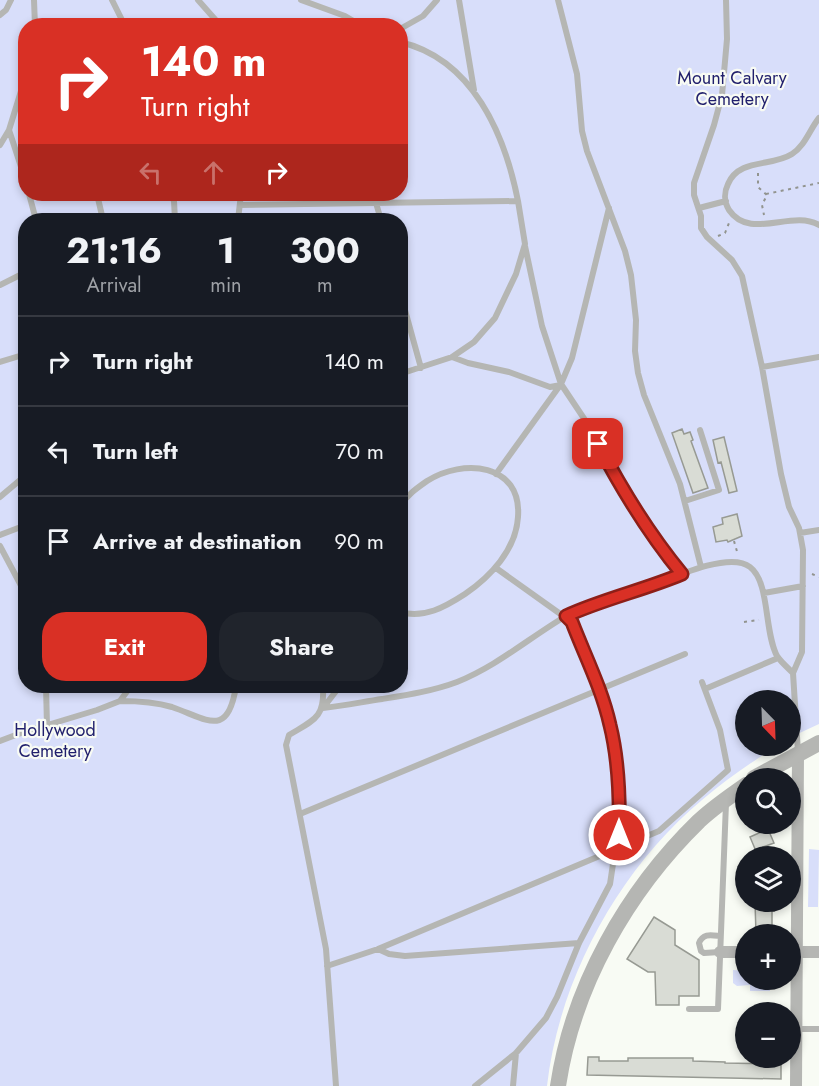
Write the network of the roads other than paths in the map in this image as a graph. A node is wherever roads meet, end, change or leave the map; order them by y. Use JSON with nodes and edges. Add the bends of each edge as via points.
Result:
{"nodes":[{"id":1,"x":11,"y":0,"type":"edge"},
{"id":2,"x":34,"y":0,"type":"edge"},
{"id":3,"x":112,"y":0,"type":"edge"},
{"id":4,"x":198,"y":0,"type":"edge"},
{"id":5,"x":301,"y":0,"type":"edge"},
{"id":6,"x":437,"y":0,"type":"edge"},
{"id":7,"x":459,"y":0,"type":"edge"},
{"id":8,"x":558,"y":0,"type":"edge"},
{"id":9,"x":726,"y":0,"type":"edge"},
{"id":10,"x":0,"y":15,"type":"edge"},
{"id":11,"x":36,"y":18,"type":"edge"},
{"id":12,"x":121,"y":18,"type":"edge"},
{"id":13,"x":214,"y":18,"type":"edge"},
{"id":14,"x":348,"y":18,"type":"edge"},
{"id":15,"x":408,"y":24,"type":"edge"},
{"id":16,"x":408,"y":44,"type":"edge"},
{"id":17,"x":474,"y":90,"type":"junction"},
{"id":18,"x":18,"y":101,"type":"edge"},
{"id":19,"x":819,"y":117,"type":"edge"},
{"id":20,"x":9,"y":130,"type":"junction"},
{"id":21,"x":0,"y":145,"type":"edge"},
{"id":22,"x":18,"y":158,"type":"edge"},
{"id":23,"x":240,"y":201,"type":"edge"},
{"id":24,"x":518,"y":201,"type":"junction"},
{"id":25,"x":726,"y":201,"type":"junction"},
{"id":26,"x":376,"y":203,"type":"junction"},
{"id":27,"x":240,"y":205,"type":"junction"},
{"id":28,"x":609,"y":208,"type":"junction"},
{"id":29,"x":699,"y":208,"type":"junction"},
{"id":30,"x":239,"y":213,"type":"edge"},
{"id":31,"x":379,"y":213,"type":"edge"},
{"id":32,"x":819,"y":225,"type":"edge"},
{"id":33,"x":525,"y":244,"type":"junction"},
{"id":34,"x":18,"y":276,"type":"edge"},
{"id":35,"x":0,"y":285,"type":"edge"},
{"id":36,"x":408,"y":321,"type":"edge"},
{"id":37,"x":18,"y":356,"type":"edge"},
{"id":38,"x":452,"y":357,"type":"junction"},
{"id":39,"x":819,"y":357,"type":"edge"},
{"id":40,"x":0,"y":362,"type":"edge"},
{"id":41,"x":762,"y":367,"type":"junction"},
{"id":42,"x":421,"y":368,"type":"junction"},
{"id":43,"x":408,"y":372,"type":"edge"},
{"id":44,"x":561,"y":384,"type":"junction"},
{"id":45,"x":700,"y":430,"type":"dead end"},
{"id":46,"x":496,"y":474,"type":"junction"},
{"id":47,"x":18,"y":482,"type":"edge"},
{"id":48,"x":0,"y":497,"type":"edge"},
{"id":49,"x":408,"y":497,"type":"edge"},
{"id":50,"x":685,"y":501,"type":"junction"},
{"id":51,"x":18,"y":528,"type":"edge"},
{"id":52,"x":819,"y":530,"type":"edge"},
{"id":53,"x":800,"y":533,"type":"junction"},
{"id":54,"x":0,"y":535,"type":"edge"},
{"id":55,"x":0,"y":546,"type":"edge"},
{"id":56,"x":701,"y":567,"type":"junction"},
{"id":57,"x":496,"y":568,"type":"junction"},
{"id":58,"x":682,"y":574,"type":"junction"},
{"id":59,"x":18,"y":580,"type":"edge"},
{"id":60,"x":803,"y":586,"type":"junction"},
{"id":61,"x":764,"y":593,"type":"junction"},
{"id":62,"x":408,"y":613,"type":"edge"},
{"id":63,"x":566,"y":616,"type":"junction"},
{"id":64,"x":685,"y":654,"type":"dead end"},
{"id":65,"x":778,"y":658,"type":"junction"},
{"id":66,"x":793,"y":673,"type":"junction"},
{"id":67,"x":702,"y":682,"type":"dead end"},
{"id":68,"x":599,"y":689,"type":"junction"},
{"id":69,"x":705,"y":689,"type":"junction"},
{"id":70,"x":794,"y":690,"type":"edge"},
{"id":71,"x":45,"y":693,"type":"edge"},
{"id":72,"x":126,"y":693,"type":"edge"},
{"id":73,"x":234,"y":693,"type":"edge"},
{"id":74,"x":323,"y":693,"type":"edge"},
{"id":75,"x":335,"y":693,"type":"edge"},
{"id":76,"x":120,"y":701,"type":"junction"},
{"id":77,"x":323,"y":708,"type":"junction"},
{"id":78,"x":47,"y":726,"type":"junction"},
{"id":79,"x":0,"y":741,"type":"edge"},
{"id":80,"x":819,"y":743,"type":"edge"},
{"id":81,"x":801,"y":752,"type":"edge"},
{"id":82,"x":793,"y":756,"type":"edge"},
{"id":83,"x":798,"y":756,"type":"edge"},
{"id":84,"x":772,"y":768,"type":"edge"},
{"id":85,"x":735,"y":792,"type":"edge"},
{"id":86,"x":725,"y":799,"type":"junction"},
{"id":87,"x":300,"y":814,"type":"junction"},
{"id":88,"x":620,"y":847,"type":"junction"},
{"id":89,"x":610,"y":852,"type":"junction"},
{"id":90,"x":794,"y":924,"type":"edge"},
{"id":91,"x":720,"y":936,"type":"junction"},
{"id":92,"x":579,"y":943,"type":"junction"},
{"id":93,"x":378,"y":949,"type":"junction"},
{"id":94,"x":720,"y":952,"type":"junction"},
{"id":95,"x":735,"y":952,"type":"edge"},
{"id":96,"x":801,"y":952,"type":"edge"},
{"id":97,"x":819,"y":952,"type":"edge"},
{"id":98,"x":327,"y":966,"type":"junction"},
{"id":99,"x":689,"y":1009,"type":"dead end"},
{"id":100,"x":801,"y":1029,"type":"edge"},
{"id":101,"x":819,"y":1029,"type":"edge"},
{"id":102,"x":516,"y":1053,"type":"junction"},
{"id":103,"x":796,"y":1068,"type":"edge"},
{"id":104,"x":336,"y":1086,"type":"edge"},
{"id":105,"x":474,"y":1086,"type":"edge"},
{"id":106,"x":513,"y":1086,"type":"edge"},
{"id":107,"x":558,"y":1086,"type":"edge"},
{"id":108,"x":796,"y":1086,"type":"edge"}],
"edges":[{"from":1,"to":10,"type":"lane"},
{"from":2,"to":11,"type":"lane"},
{"from":3,"to":12,"type":"lane"},
{"from":4,"to":13,"type":"lane"},
{"from":5,"to":14,"type":"lane"},
{"from":6,"to":15,"type":"lane","via":[[423,16]]},
{"from":7,"to":17,"type":"lane"},
{"from":8,"to":28,"type":"lane","via":[[577,74],[582,131]]},
{"from":9,"to":29,"type":"lane","via":[[726,68],[714,125],[694,183]]},
{"from":16,"to":17,"type":"lane","via":[[454,70]]},
{"from":17,"to":24,"type":"lane","via":[[504,146]]},
{"from":18,"to":20,"type":"lane"},
{"from":19,"to":25,"type":"lane","via":[[790,156],[752,165],[731,177],[726,186]]},
{"from":20,"to":21,"type":"lane"},
{"from":20,"to":22,"type":"lane"},
{"from":23,"to":27,"type":"lane"},
{"from":24,"to":26,"type":"lane"},
{"from":24,"to":33,"type":"lane"},
{"from":25,"to":29,"type":"lane"},
{"from":25,"to":32,"type":"lane","via":[[731,213],[744,223],[801,219]]},
{"from":26,"to":27,"type":"lane"},
{"from":26,"to":31,"type":"lane"},
{"from":27,"to":30,"type":"lane"},
{"from":28,"to":44,"type":"lane","via":[[572,358]]},
{"from":28,"to":50,"type":"lane","via":[[631,276],[638,373]]},
{"from":29,"to":41,"type":"lane","via":[[701,228],[742,276]]},
{"from":33,"to":38,"type":"lane","via":[[495,318],[474,342]]},
{"from":33,"to":44,"type":"lane","via":[[542,326]]},
{"from":34,"to":35,"type":"lane"},
{"from":36,"to":42,"type":"lane"},
{"from":37,"to":40,"type":"lane"},
{"from":38,"to":42,"type":"lane"},
{"from":38,"to":44,"type":"lane","via":[[550,387]]},
{"from":39,"to":41,"type":"lane"},
{"from":41,"to":53,"type":"lane","via":[[789,507]]},
{"from":42,"to":43,"type":"lane"},
{"from":44,"to":46,"type":"lane"},
{"from":44,"to":58,"type":"lane","via":[[635,510]]},
{"from":45,"to":50,"type":"lane","via":[[719,490]]},
{"from":46,"to":49,"type":"lane","via":[[473,467],[447,471]]},
{"from":46,"to":57,"type":"lane","via":[[512,490],[518,511],[516,532]]},
{"from":47,"to":48,"type":"lane"},
{"from":50,"to":56,"type":"lane"},
{"from":51,"to":54,"type":"lane"},
{"from":52,"to":53,"type":"lane"},
{"from":53,"to":60,"type":"lane"},
{"from":55,"to":59,"type":"lane"},
{"from":56,"to":58,"type":"lane"},
{"from":56,"to":61,"type":"lane","via":[[739,561],[758,574]]},
{"from":57,"to":62,"type":"lane","via":[[444,607],[423,614]]},
{"from":57,"to":63,"type":"lane"},
{"from":58,"to":63,"type":"lane"},
{"from":60,"to":61,"type":"lane"},
{"from":60,"to":66,"type":"lane","via":[[802,652]]},
{"from":61,"to":65,"type":"lane","via":[[766,619]]},
{"from":63,"to":68,"type":"lane"},
{"from":63,"to":77,"type":"lane","via":[[516,650],[459,681],[426,691]]},
{"from":64,"to":68,"type":"lane"},
{"from":65,"to":66,"type":"lane"},
{"from":65,"to":69,"type":"lane"},
{"from":66,"to":70,"type":"lane"},
{"from":67,"to":69,"type":"lane"},
{"from":68,"to":87,"type":"lane"},
{"from":68,"to":88,"type":"lane","via":[[616,757]]},
{"from":69,"to":88,"type":"lane","via":[[720,730],[727,773],[666,827]]},
{"from":71,"to":78,"type":"lane"},
{"from":72,"to":76,"type":"lane"},
{"from":73,"to":76,"type":"lane","via":[[230,710],[213,721],[161,705]]},
{"from":74,"to":77,"type":"lane"},
{"from":75,"to":77,"type":"lane"},
{"from":76,"to":78,"type":"lane"},
{"from":77,"to":87,"type":"lane","via":[[313,721],[289,735],[286,745]]},
{"from":78,"to":79,"type":"lane"},
{"from":80,"to":81,"type":"street"},
{"from":82,"to":84,"type":"street"},
{"from":83,"to":90,"type":"street"},
{"from":85,"to":86,"type":"street"},
{"from":86,"to":91,"type":"lane"},
{"from":86,"to":107,"type":"street","via":[[665,857],[632,900],[605,946],[568,1036]]},
{"from":87,"to":98,"type":"lane"},
{"from":88,"to":89,"type":"lane"},
{"from":89,"to":92,"type":"lane","via":[[610,884]]},
{"from":89,"to":93,"type":"lane"},
{"from":91,"to":94,"type":"lane"},
{"from":91,"to":94,"type":"lane","via":[[706,935],[699,944],[704,953]]},
{"from":92,"to":93,"type":"lane","via":[[405,956]]},
{"from":92,"to":102,"type":"lane","via":[[546,1018]]},
{"from":93,"to":98,"type":"lane"},
{"from":94,"to":95,"type":"street"},
{"from":94,"to":99,"type":"lane","via":[[718,1009]]},
{"from":96,"to":97,"type":"street"},
{"from":98,"to":104,"type":"lane"},
{"from":100,"to":101,"type":"lane"},
{"from":102,"to":105,"type":"lane"},
{"from":102,"to":106,"type":"lane"},
{"from":103,"to":108,"type":"street"}]}
